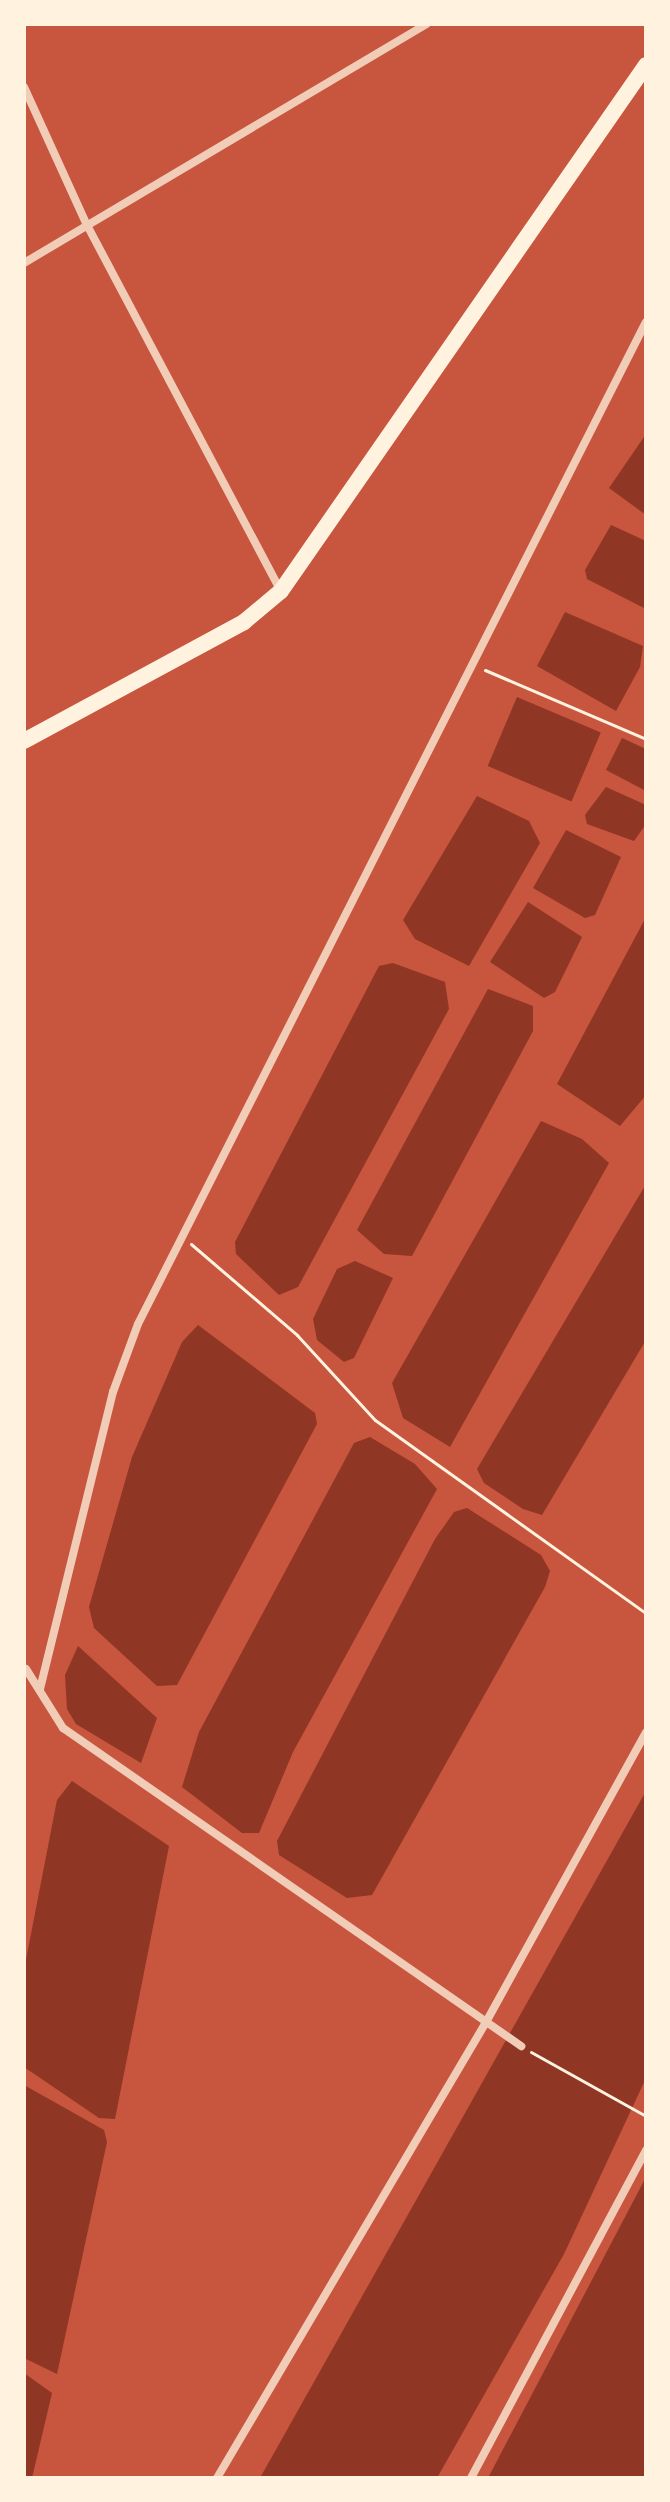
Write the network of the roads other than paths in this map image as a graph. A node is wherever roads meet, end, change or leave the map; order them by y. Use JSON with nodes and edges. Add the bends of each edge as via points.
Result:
{"nodes":[{"id":1,"x":426,"y":24,"type":"edge"},
{"id":2,"x":646,"y":65,"type":"edge"},
{"id":3,"x":24,"y":87,"type":"edge"},
{"id":4,"x":87,"y":225,"type":"junction"},
{"id":5,"x":24,"y":263,"type":"edge"},
{"id":6,"x":646,"y":322,"type":"edge"},
{"id":7,"x":281,"y":591,"type":"junction"},
{"id":8,"x":24,"y":741,"type":"edge"},
{"id":9,"x":25,"y":1668,"type":"edge"},
{"id":10,"x":40,"y":1689,"type":"junction"},
{"id":11,"x":646,"y":1732,"type":"edge"},
{"id":12,"x":485,"y":2024,"type":"junction"},
{"id":13,"x":521,"y":2046,"type":"road end"},
{"id":14,"x":646,"y":2150,"type":"edge"},
{"id":15,"x":217,"y":2478,"type":"edge"},
{"id":16,"x":471,"y":2478,"type":"edge"}],
"edges":[{"from":1,"to":4,"type":"street"},
{"from":2,"to":7,"type":"main road"},
{"from":3,"to":4,"type":"street"},
{"from":4,"to":5,"type":"street"},
{"from":4,"to":7,"type":"street"},
{"from":6,"to":10,"type":"street","via":[[183,1237],[113,1392]]},
{"from":7,"to":8,"type":"main road","via":[[244,622]]},
{"from":9,"to":10,"type":"street"},
{"from":10,"to":12,"type":"street","via":[[63,1728]]},
{"from":11,"to":12,"type":"street"},
{"from":12,"to":13,"type":"street"},
{"from":12,"to":15,"type":"street"},
{"from":14,"to":16,"type":"street"}]}
